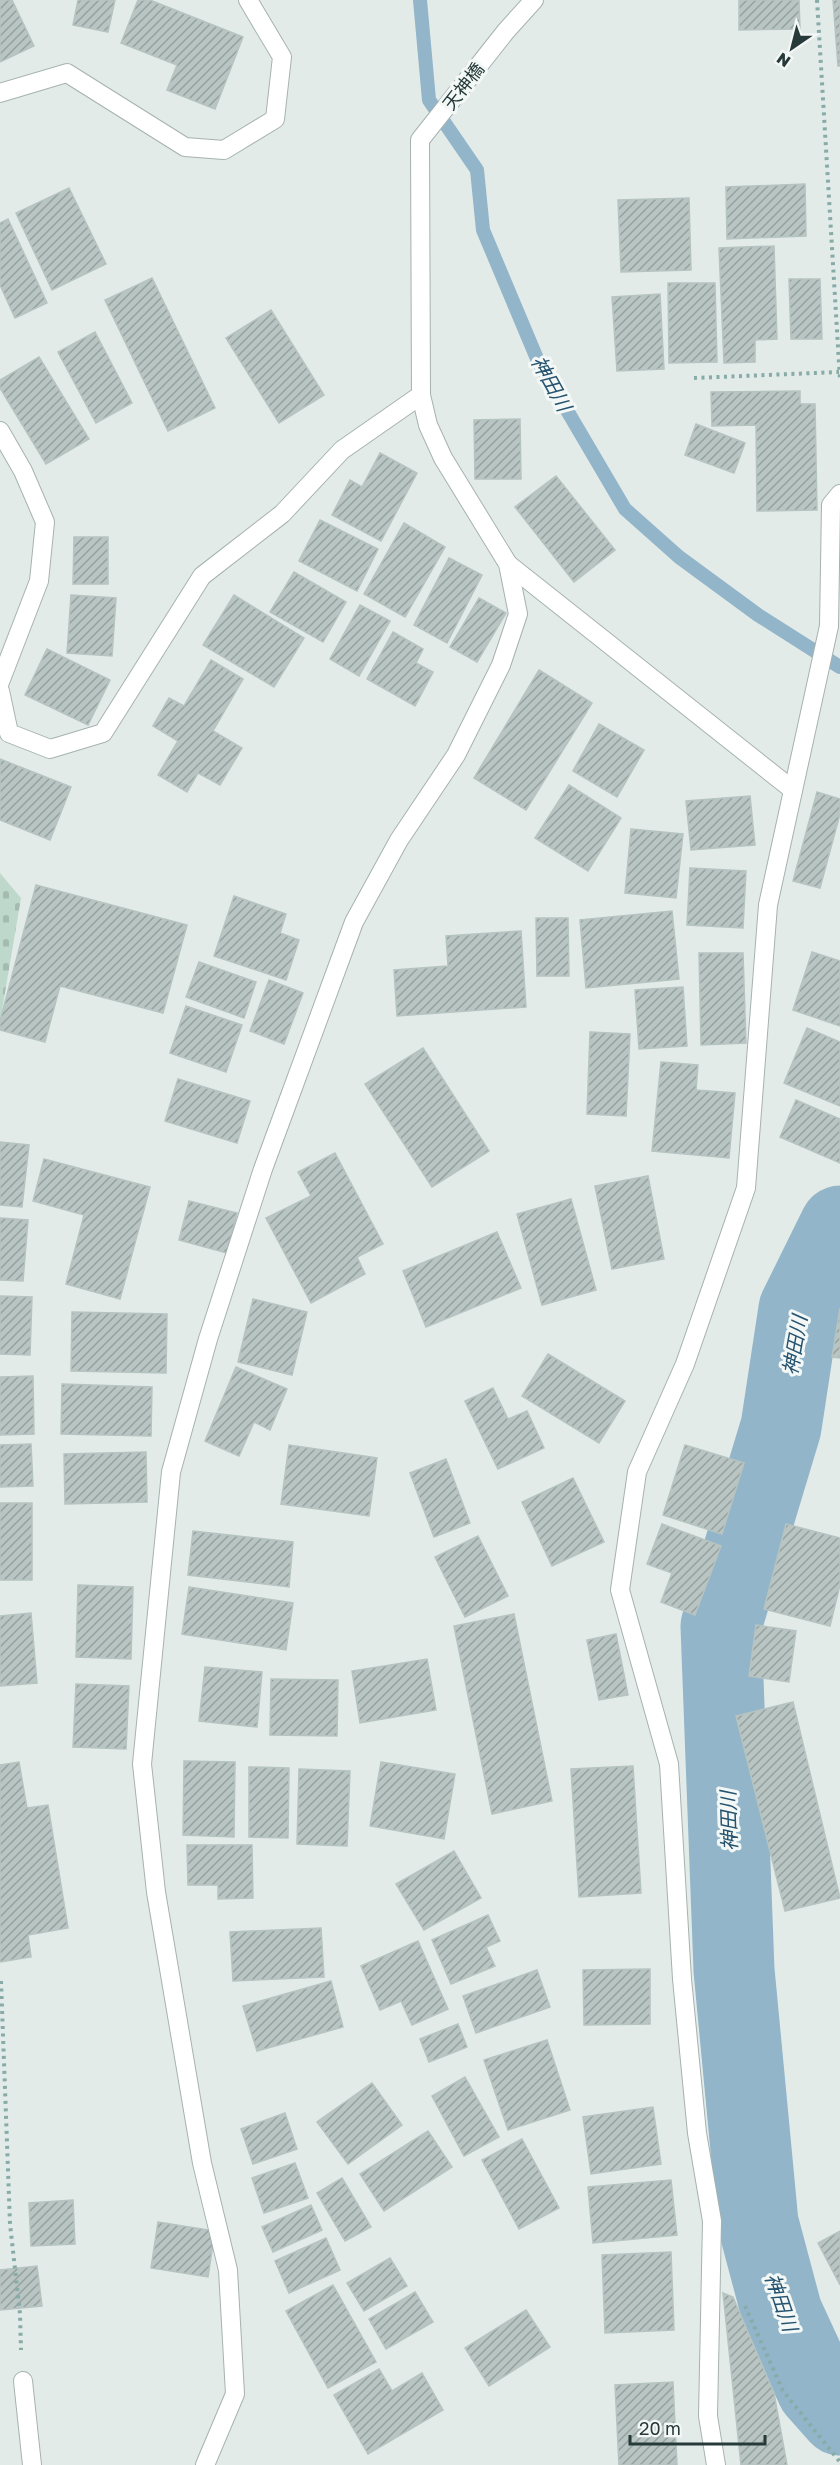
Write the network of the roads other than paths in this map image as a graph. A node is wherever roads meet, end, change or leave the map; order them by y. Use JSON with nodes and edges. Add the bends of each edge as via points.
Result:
{"nodes":[{"id":1,"x":248,"y":0,"type":"edge"},
{"id":2,"x":534,"y":0,"type":"edge"},
{"id":3,"x":0,"y":93,"type":"edge"},
{"id":4,"x":421,"y":395,"type":"junction"},
{"id":5,"x":0,"y":430,"type":"edge"},
{"id":6,"x":840,"y":494,"type":"edge"},
{"id":7,"x":508,"y":564,"type":"junction"},
{"id":8,"x":0,"y":682,"type":"edge"},
{"id":9,"x":0,"y":691,"type":"edge"},
{"id":10,"x":793,"y":790,"type":"junction"},
{"id":11,"x":23,"y":2381,"type":"road end"},
{"id":12,"x":32,"y":2465,"type":"edge"},
{"id":13,"x":205,"y":2465,"type":"edge"},
{"id":14,"x":716,"y":2465,"type":"edge"}],
"edges":[{"from":1,"to":3,"type":"street","via":[[282,57],[275,119],[224,150],[184,147],[67,73]]},
{"from":2,"to":4,"type":"street","name":"天神橋","via":[[420,140]]},
{"from":4,"to":7,"type":"street","via":[[443,459]]},
{"from":4,"to":9,"type":"street","via":[[342,450],[282,514],[202,576],[102,733],[50,749],[9,733]]},
{"from":5,"to":8,"type":"street","via":[[45,522],[39,581]]},
{"from":6,"to":10,"type":"street","via":[[831,505],[829,626]]},
{"from":7,"to":10,"type":"street"},
{"from":7,"to":13,"type":"street","via":[[518,614],[501,664],[456,755],[399,840],[354,922],[263,1168],[208,1338],[171,1472],[142,1764],[156,1892],[194,2116],[228,2270],[235,2394]]},
{"from":10,"to":14,"type":"street","via":[[768,904],[746,1188],[685,1364],[637,1472],[620,1590],[669,1764],[682,1979],[697,2133],[712,2221],[708,2416]]},
{"from":11,"to":12,"type":"street"}]}
